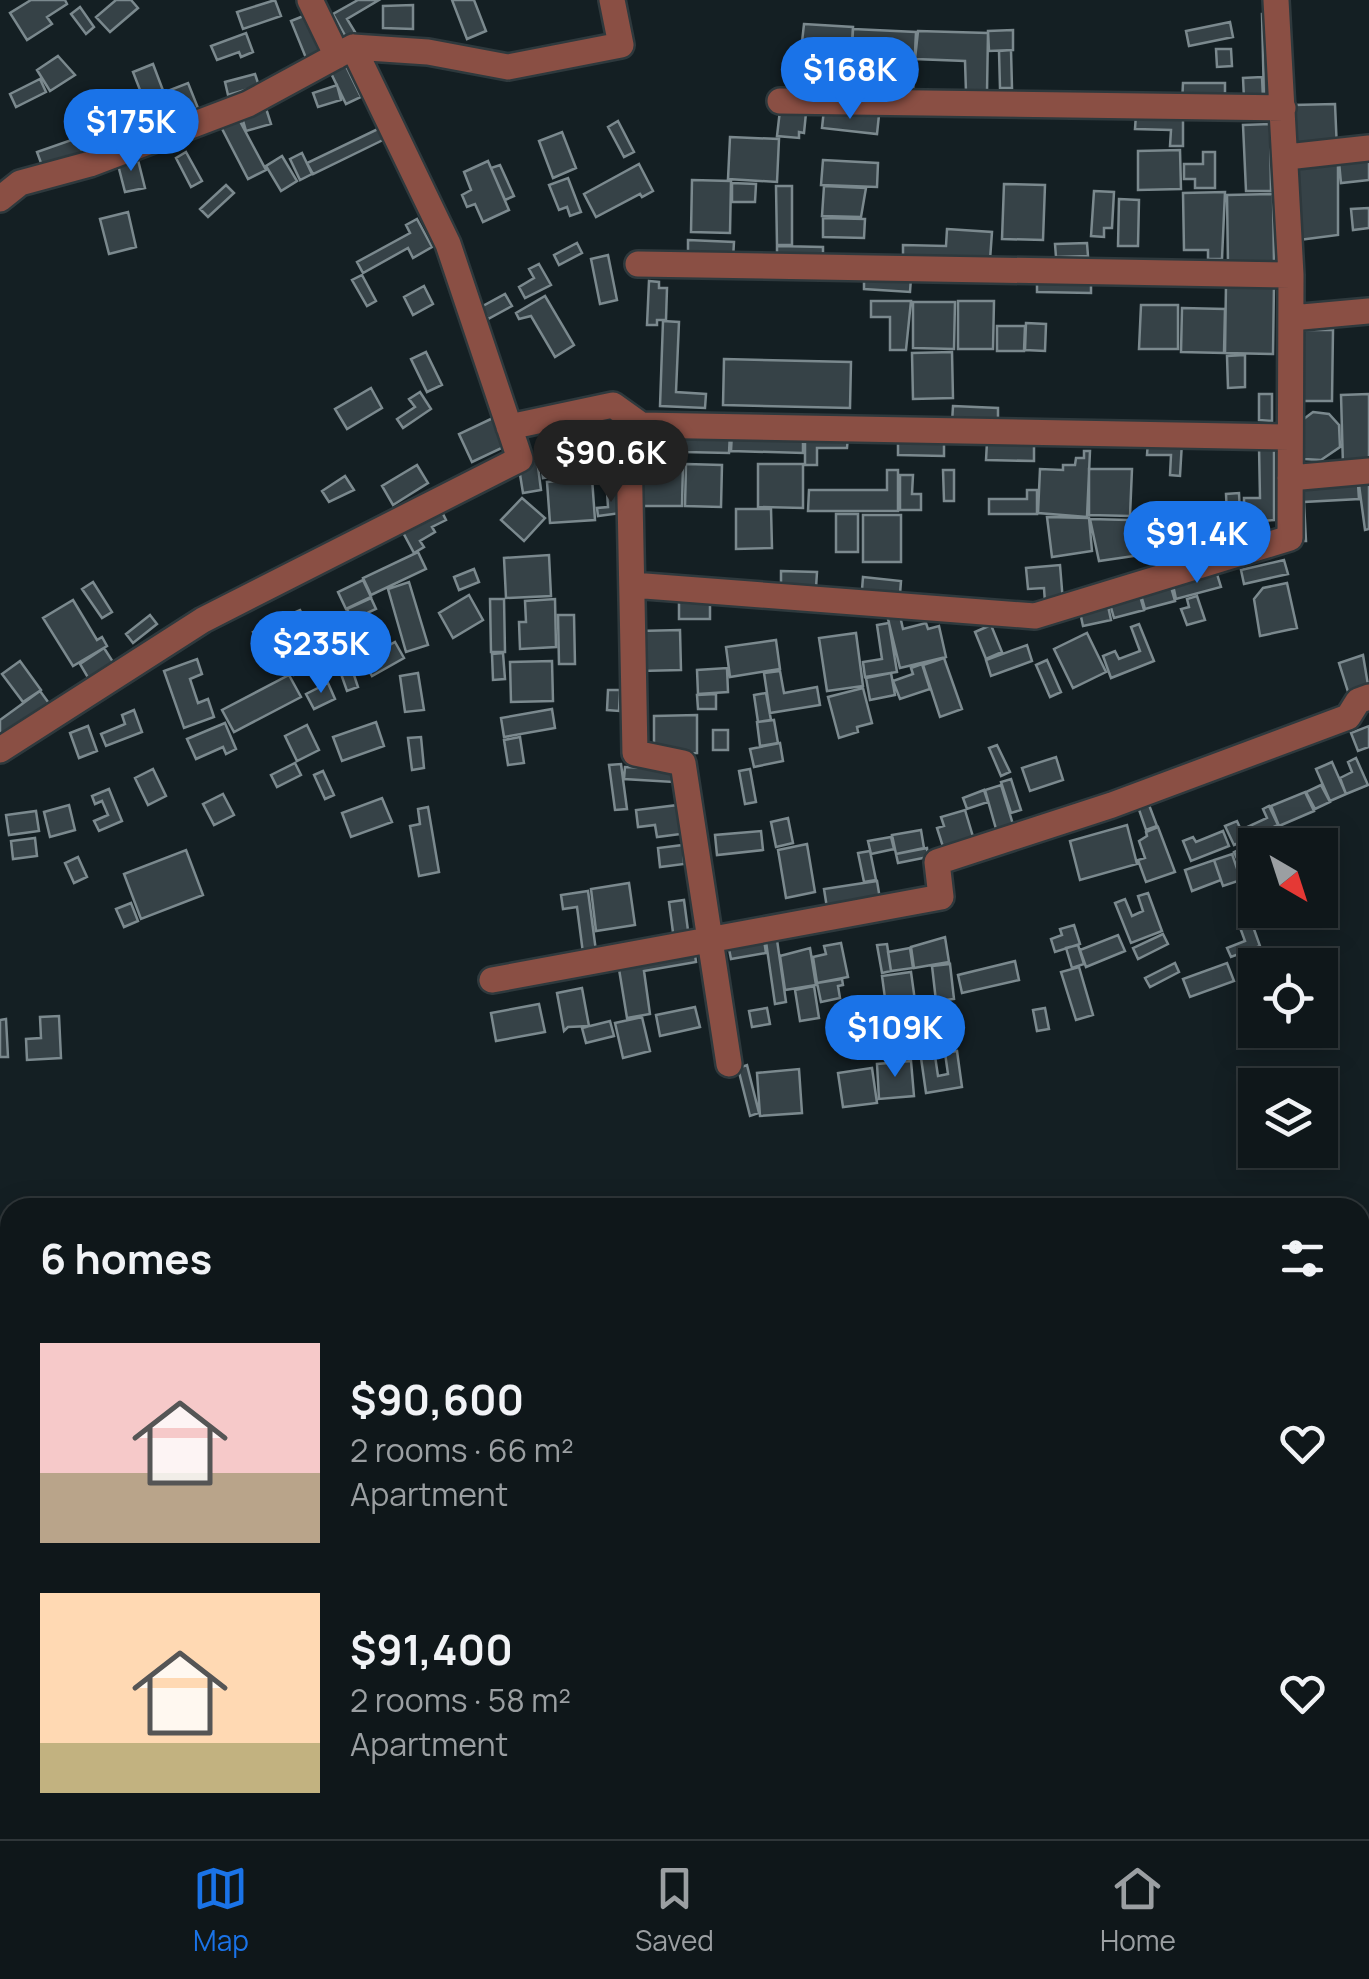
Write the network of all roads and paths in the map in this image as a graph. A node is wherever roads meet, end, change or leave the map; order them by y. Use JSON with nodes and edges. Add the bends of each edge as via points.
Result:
{"nodes":[{"id":1,"x":310,"y":0,"type":"edge"},
{"id":2,"x":612,"y":0,"type":"edge"},
{"id":3,"x":1276,"y":0,"type":"edge"},
{"id":4,"x":345,"y":52,"type":"junction"},
{"id":5,"x":780,"y":101,"type":"dead end"},
{"id":6,"x":1283,"y":108,"type":"junction"},
{"id":7,"x":1369,"y":148,"type":"edge"},
{"id":8,"x":1287,"y":157,"type":"junction"},
{"id":9,"x":1,"y":196,"type":"edge"},
{"id":10,"x":638,"y":264,"type":"dead end"},
{"id":11,"x":1291,"y":275,"type":"junction"},
{"id":12,"x":1369,"y":311,"type":"edge"},
{"id":13,"x":1290,"y":318,"type":"junction"},
{"id":14,"x":641,"y":424,"type":"junction"},
{"id":15,"x":509,"y":427,"type":"junction"},
{"id":16,"x":1290,"y":437,"type":"junction"},
{"id":17,"x":1369,"y":471,"type":"edge"},
{"id":18,"x":1290,"y":478,"type":"junction"},
{"id":19,"x":632,"y":585,"type":"junction"},
{"id":20,"x":1369,"y":697,"type":"edge"},
{"id":21,"x":0,"y":750,"type":"edge"},
{"id":22,"x":710,"y":940,"type":"junction"},
{"id":23,"x":492,"y":980,"type":"dead end"},
{"id":24,"x":729,"y":1064,"type":"dead end"}],
"edges":[{"from":1,"to":4,"type":"street"},
{"from":2,"to":4,"type":"street","via":[[621,45],[508,67],[428,52]]},
{"from":3,"to":6,"type":"street"},
{"from":4,"to":9,"type":"street","via":[[248,104],[20,183]]},
{"from":4,"to":15,"type":"street","via":[[448,244]]},
{"from":5,"to":6,"type":"street"},
{"from":6,"to":8,"type":"street"},
{"from":7,"to":8,"type":"street"},
{"from":8,"to":11,"type":"street"},
{"from":10,"to":11,"type":"street"},
{"from":11,"to":13,"type":"street"},
{"from":12,"to":13,"type":"street"},
{"from":13,"to":16,"type":"street"},
{"from":14,"to":15,"type":"street","via":[[613,404]]},
{"from":14,"to":16,"type":"street"},
{"from":14,"to":19,"type":"street","via":[[629,446]]},
{"from":15,"to":21,"type":"street","via":[[520,460],[203,620]]},
{"from":16,"to":18,"type":"street"},
{"from":17,"to":18,"type":"street"},
{"from":18,"to":19,"type":"street","via":[[1290,538],[1034,616]]},
{"from":19,"to":22,"type":"street","via":[[635,754],[683,763]]},
{"from":20,"to":22,"type":"street","via":[[1348,717],[937,862],[941,897]]},
{"from":22,"to":23,"type":"street"},
{"from":22,"to":24,"type":"street"}]}
